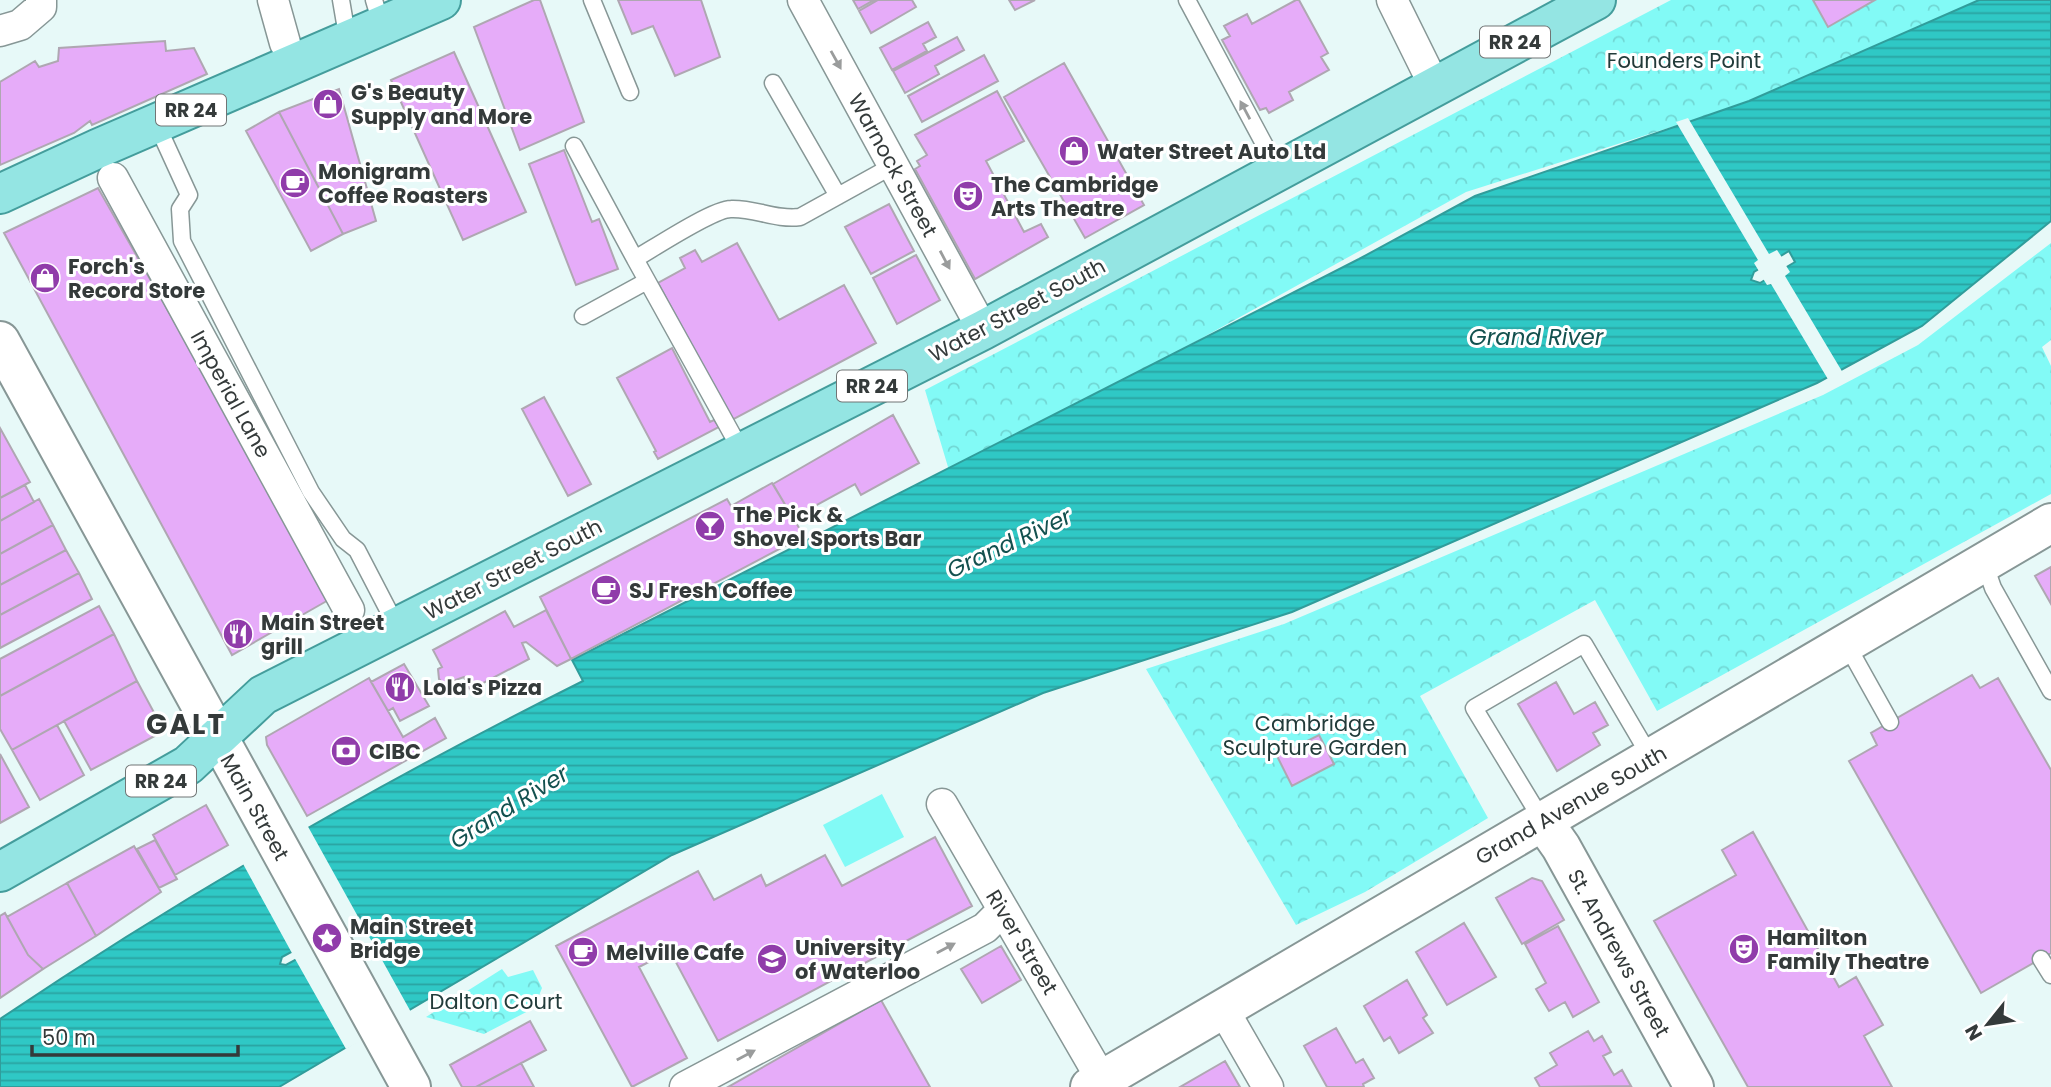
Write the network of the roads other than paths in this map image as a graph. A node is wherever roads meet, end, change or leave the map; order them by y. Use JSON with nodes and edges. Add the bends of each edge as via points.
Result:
{"nodes":[{"id":1,"x":273,"y":0,"type":"edge"},
{"id":2,"x":341,"y":0,"type":"edge"},
{"id":3,"x":441,"y":0,"type":"edge"},
{"id":4,"x":592,"y":0,"type":"edge"},
{"id":5,"x":803,"y":0,"type":"edge"},
{"id":6,"x":1187,"y":0,"type":"edge"},
{"id":7,"x":1392,"y":0,"type":"edge"},
{"id":8,"x":41,"y":3,"type":"edge"},
{"id":9,"x":1585,"y":3,"type":"edge"},
{"id":10,"x":368,"y":23,"type":"edge"},
{"id":11,"x":0,"y":31,"type":"edge"},
{"id":12,"x":285,"y":43,"type":"dead end"},
{"id":13,"x":773,"y":83,"type":"dead end"},
{"id":14,"x":1434,"y":85,"type":"junction"},
{"id":15,"x":630,"y":92,"type":"dead end"},
{"id":16,"x":157,"y":125,"type":"junction"},
{"id":17,"x":574,"y":146,"type":"dead end"},
{"id":18,"x":894,"y":166,"type":"junction"},
{"id":19,"x":1278,"y":170,"type":"junction"},
{"id":20,"x":113,"y":178,"type":"dead end"},
{"id":21,"x":0,"y":194,"type":"edge"},
{"id":22,"x":838,"y":196,"type":"junction"},
{"id":23,"x":635,"y":259,"type":"junction"},
{"id":24,"x":647,"y":281,"type":"junction"},
{"id":25,"x":583,"y":316,"type":"dead end"},
{"id":26,"x":983,"y":330,"type":"junction"},
{"id":27,"x":0,"y":341,"type":"edge"},
{"id":28,"x":742,"y":452,"type":"junction"},
{"id":29,"x":2051,"y":523,"type":"edge"},
{"id":30,"x":1984,"y":562,"type":"junction"},
{"id":31,"x":349,"y":610,"type":"dead end"},
{"id":32,"x":397,"y":627,"type":"junction"},
{"id":33,"x":1847,"y":645,"type":"junction"},
{"id":34,"x":2051,"y":691,"type":"edge"},
{"id":35,"x":1891,"y":722,"type":"dead end"},
{"id":36,"x":218,"y":737,"type":"junction"},
{"id":37,"x":1651,"y":758,"type":"junction"},
{"id":38,"x":942,"y":804,"type":"dead end"},
{"id":39,"x":1542,"y":820,"type":"junction"},
{"id":40,"x":0,"y":872,"type":"edge"},
{"id":41,"x":1002,"y":911,"type":"junction"},
{"id":42,"x":2041,"y":959,"type":"dead end"},
{"id":43,"x":2051,"y":975,"type":"edge"},
{"id":44,"x":1223,"y":1009,"type":"junction"},
{"id":45,"x":1096,"y":1084,"type":"edge"},
{"id":46,"x":411,"y":1087,"type":"edge"},
{"id":47,"x":685,"y":1087,"type":"edge"},
{"id":48,"x":1268,"y":1087,"type":"edge"},
{"id":49,"x":1694,"y":1087,"type":"edge"}],
"edges":[{"from":1,"to":12,"type":"street"},
{"from":2,"to":10,"type":"lane"},
{"from":3,"to":10,"type":"main road","number":"RR 24"},
{"from":4,"to":15,"type":"lane"},
{"from":5,"to":18,"type":"street","name":"Warnock Street","one_way":true},
{"from":19,"to":6,"type":"lane","one_way":true},
{"from":7,"to":14,"type":"street"},
{"from":8,"to":11,"type":"street","via":[[20,25]]},
{"from":9,"to":14,"type":"main road","name":"Water Street South","number":"RR 24"},
{"from":10,"to":16,"type":"main road","number":"RR 24"},
{"from":13,"to":22,"type":"lane"},
{"from":14,"to":19,"type":"main road","name":"Water Street South","number":"RR 24"},
{"from":16,"to":21,"type":"main road","number":"RR 24"},
{"from":16,"to":32,"type":"lane","via":[[189,195],[180,209],[182,241],[311,492],[343,539],[357,550]]},
{"from":17,"to":23,"type":"lane"},
{"from":18,"to":22,"type":"lane"},
{"from":18,"to":26,"type":"street","name":"Warnock Street","one_way":true},
{"from":19,"to":26,"type":"main road","name":"Water Street South","number":"RR 24"},
{"from":20,"to":31,"type":"street","name":"Imperial Lane"},
{"from":22,"to":23,"type":"lane","via":[[792,218],[726,209]]},
{"from":23,"to":24,"type":"lane"},
{"from":24,"to":25,"type":"lane"},
{"from":24,"to":28,"type":"lane"},
{"from":26,"to":28,"type":"main road","name":"Water Street South","number":"RR 24"},
{"from":27,"to":36,"type":"main road","name":"Main Street"},
{"from":28,"to":32,"type":"main road","name":"Water Street South","number":"RR 24"},
{"from":29,"to":30,"type":"main road","name":"Grand Avenue South"},
{"from":30,"to":33,"type":"main road","name":"Grand Avenue South"},
{"from":30,"to":34,"type":"lane","via":[[1993,588]]},
{"from":32,"to":36,"type":"main road","name":"Water Street South","number":"RR 24","via":[[263,695]]},
{"from":33,"to":35,"type":"lane"},
{"from":33,"to":37,"type":"main road","name":"Grand Avenue South"},
{"from":36,"to":40,"type":"main road","number":"RR 24","via":[[188,765]]},
{"from":36,"to":46,"type":"main road","name":"Main Street"},
{"from":37,"to":39,"type":"main road","name":"Grand Avenue South"},
{"from":37,"to":39,"type":"lane","via":[[1584,644],[1474,708]]},
{"from":38,"to":41,"type":"street","name":"River Street"},
{"from":39,"to":44,"type":"main road","name":"Grand Avenue South"},
{"from":39,"to":49,"type":"main road","name":"St. Andrews Street"},
{"from":41,"to":45,"type":"street","name":"River Street"},
{"from":47,"to":41,"type":"street","one_way":true,"via":[[985,928]]},
{"from":42,"to":43,"type":"lane"},
{"from":44,"to":45,"type":"main road","name":"Grand Avenue South"},
{"from":44,"to":48,"type":"street"}]}
